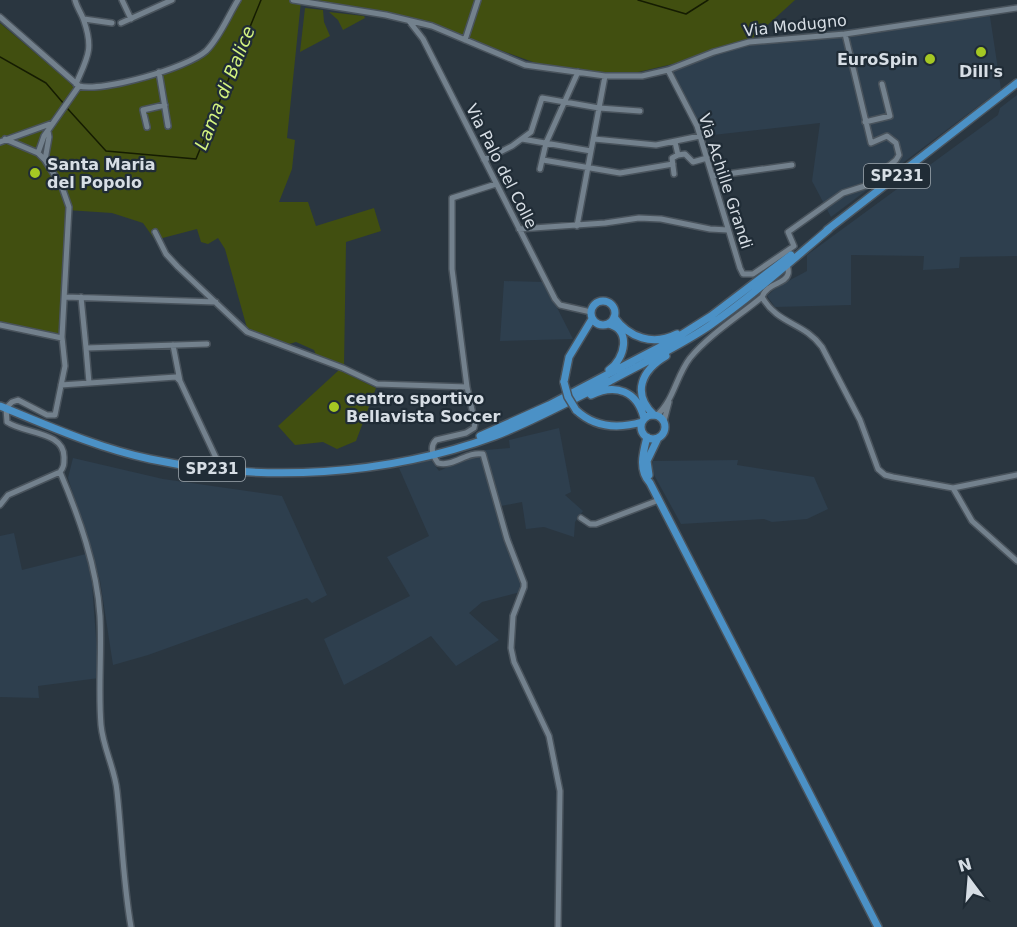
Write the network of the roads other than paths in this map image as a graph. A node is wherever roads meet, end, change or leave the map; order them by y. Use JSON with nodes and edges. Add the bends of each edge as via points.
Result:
{"nodes":[{"id":1,"x":75,"y":0,"type":"edge"},
{"id":2,"x":122,"y":0,"type":"edge"},
{"id":3,"x":172,"y":0,"type":"edge"},
{"id":4,"x":238,"y":0,"type":"edge"},
{"id":5,"x":293,"y":0,"type":"edge"},
{"id":6,"x":478,"y":0,"type":"edge"},
{"id":7,"x":158,"y":3,"type":"edge"},
{"id":8,"x":1017,"y":8,"type":"edge"},
{"id":9,"x":0,"y":17,"type":"edge"},
{"id":10,"x":84,"y":19,"type":"junction"},
{"id":11,"x":131,"y":19,"type":"junction"},
{"id":12,"x":408,"y":20,"type":"junction"},
{"id":13,"x":112,"y":23,"type":"dead end"},
{"id":14,"x":121,"y":23,"type":"dead end"},
{"id":15,"x":425,"y":24,"type":"junction"},
{"id":16,"x":845,"y":34,"type":"junction"},
{"id":17,"x":423,"y":39,"type":"junction"},
{"id":18,"x":465,"y":40,"type":"junction"},
{"id":19,"x":668,"y":70,"type":"junction"},
{"id":20,"x":159,"y":72,"type":"junction"},
{"id":21,"x":578,"y":72,"type":"junction"},
{"id":22,"x":605,"y":76,"type":"junction"},
{"id":23,"x":1017,"y":83,"type":"edge"},
{"id":24,"x":882,"y":84,"type":"dead end"},
{"id":25,"x":77,"y":86,"type":"junction"},
{"id":26,"x":564,"y":102,"type":"junction"},
{"id":27,"x":165,"y":105,"type":"junction"},
{"id":28,"x":599,"y":108,"type":"junction"},
{"id":29,"x":640,"y":111,"type":"dead end"},
{"id":30,"x":53,"y":123,"type":"junction"},
{"id":31,"x":865,"y":124,"type":"junction"},
{"id":32,"x":168,"y":126,"type":"dead end"},
{"id":33,"x":147,"y":127,"type":"dead end"},
{"id":34,"x":48,"y":131,"type":"junction"},
{"id":35,"x":700,"y":136,"type":"junction"},
{"id":36,"x":522,"y":139,"type":"junction"},
{"id":37,"x":594,"y":139,"type":"junction"},
{"id":38,"x":2,"y":140,"type":"edge"},
{"id":39,"x":675,"y":142,"type":"junction"},
{"id":40,"x":546,"y":143,"type":"junction"},
{"id":41,"x":591,"y":151,"type":"junction"},
{"id":42,"x":38,"y":153,"type":"junction"},
{"id":43,"x":678,"y":155,"type":"junction"},
{"id":44,"x":707,"y":158,"type":"junction"},
{"id":45,"x":45,"y":160,"type":"junction"},
{"id":46,"x":484,"y":160,"type":"junction"},
{"id":47,"x":543,"y":160,"type":"junction"},
{"id":48,"x":673,"y":164,"type":"junction"},
{"id":49,"x":792,"y":165,"type":"dead end"},
{"id":50,"x":588,"y":169,"type":"junction"},
{"id":51,"x":540,"y":170,"type":"dead end"},
{"id":52,"x":674,"y":174,"type":"dead end"},
{"id":53,"x":713,"y":176,"type":"junction"},
{"id":54,"x":496,"y":184,"type":"junction"},
{"id":55,"x":577,"y":226,"type":"junction"},
{"id":56,"x":829,"y":228,"type":"junction"},
{"id":57,"x":519,"y":229,"type":"junction"},
{"id":58,"x":728,"y":230,"type":"junction"},
{"id":59,"x":155,"y":232,"type":"dead end"},
{"id":60,"x":776,"y":260,"type":"junction"},
{"id":61,"x":787,"y":263,"type":"junction"},
{"id":62,"x":772,"y":269,"type":"junction"},
{"id":63,"x":760,"y":286,"type":"junction"},
{"id":64,"x":744,"y":290,"type":"junction"},
{"id":65,"x":65,"y":297,"type":"junction"},
{"id":66,"x":81,"y":297,"type":"junction"},
{"id":67,"x":762,"y":297,"type":"junction"},
{"id":68,"x":217,"y":302,"type":"junction"},
{"id":69,"x":593,"y":315,"type":"junction"},
{"id":70,"x":614,"y":317,"type":"junction"},
{"id":71,"x":608,"y":324,"type":"junction"},
{"id":72,"x":0,"y":325,"type":"edge"},
{"id":73,"x":62,"y":338,"type":"junction"},
{"id":74,"x":207,"y":344,"type":"dead end"},
{"id":75,"x":172,"y":345,"type":"junction"},
{"id":76,"x":86,"y":348,"type":"junction"},
{"id":77,"x":180,"y":381,"type":"junction"},
{"id":78,"x":89,"y":383,"type":"junction"},
{"id":79,"x":61,"y":385,"type":"junction"},
{"id":80,"x":467,"y":387,"type":"junction"},
{"id":81,"x":669,"y":401,"type":"junction"},
{"id":82,"x":3,"y":407,"type":"edge"},
{"id":83,"x":530,"y":414,"type":"junction"},
{"id":84,"x":655,"y":415,"type":"junction"},
{"id":85,"x":643,"y":420,"type":"junction"},
{"id":86,"x":664,"y":421,"type":"junction"},
{"id":87,"x":622,"y":426,"type":"junction"},
{"id":88,"x":514,"y":428,"type":"junction"},
{"id":89,"x":645,"y":436,"type":"junction"},
{"id":90,"x":658,"y":438,"type":"junction"},
{"id":91,"x":433,"y":453,"type":"junction"},
{"id":92,"x":218,"y":470,"type":"junction"},
{"id":93,"x":60,"y":472,"type":"junction"},
{"id":94,"x":1017,"y":475,"type":"edge"},
{"id":95,"x":650,"y":483,"type":"junction"},
{"id":96,"x":953,"y":488,"type":"junction"},
{"id":97,"x":659,"y":500,"type":"junction"},
{"id":98,"x":0,"y":505,"type":"edge"},
{"id":99,"x":581,"y":518,"type":"dead end"},
{"id":100,"x":1017,"y":561,"type":"edge"},
{"id":101,"x":130,"y":927,"type":"edge"},
{"id":102,"x":558,"y":927,"type":"edge"},
{"id":103,"x":878,"y":927,"type":"edge"}],
"edges":[{"from":1,"to":10,"type":"street"},
{"from":2,"to":11,"type":"street"},
{"from":3,"to":7,"type":"street"},
{"from":4,"to":20,"type":"street","via":[[205,51],[184,65]]},
{"from":5,"to":12,"type":"street","name":"Via Modugno"},
{"from":6,"to":18,"type":"street"},
{"from":7,"to":11,"type":"street"},
{"from":8,"to":16,"type":"street","name":"Via Modugno"},
{"from":9,"to":25,"type":"street"},
{"from":10,"to":13,"type":"street"},
{"from":10,"to":25,"type":"street","via":[[91,47]]},
{"from":11,"to":14,"type":"street"},
{"from":12,"to":15,"type":"street","name":"Via Modugno"},
{"from":12,"to":17,"type":"street","name":"Via Palo del Colle"},
{"from":15,"to":17,"type":"street","via":[[419,28]]},
{"from":15,"to":18,"type":"street","name":"Via Modugno"},
{"from":16,"to":19,"type":"street","name":"Via Modugno","via":[[749,42]]},
{"from":16,"to":31,"type":"street"},
{"from":17,"to":46,"type":"street","name":"Via Palo del Colle"},
{"from":18,"to":21,"type":"street","name":"Via Modugno","via":[[525,65]]},
{"from":19,"to":22,"type":"street","name":"Via Modugno","via":[[642,76]]},
{"from":19,"to":35,"type":"street","name":"Via Achille Grandi"},
{"from":20,"to":25,"type":"street","via":[[97,88]]},
{"from":20,"to":27,"type":"street"},
{"from":21,"to":22,"type":"street","name":"Via Modugno"},
{"from":21,"to":26,"type":"street"},
{"from":22,"to":28,"type":"street"},
{"from":23,"to":56,"type":"main road","number":"SP231"},
{"from":24,"to":31,"type":"street","via":[[890,116]]},
{"from":25,"to":30,"type":"street"},
{"from":26,"to":28,"type":"street"},
{"from":26,"to":36,"type":"street","via":[[542,98],[531,132]]},
{"from":26,"to":40,"type":"street"},
{"from":27,"to":32,"type":"street"},
{"from":27,"to":33,"type":"street","via":[[143,110]]},
{"from":28,"to":29,"type":"street"},
{"from":28,"to":37,"type":"street"},
{"from":30,"to":34,"type":"street"},
{"from":30,"to":38,"type":"street"},
{"from":31,"to":60,"type":"street","name":"Via Achille Grandi","via":[[871,143],[887,136],[896,143],[896,160],[871,184],[843,193],[788,232],[794,246]]},
{"from":34,"to":42,"type":"street"},
{"from":34,"to":45,"type":"street"},
{"from":35,"to":39,"type":"street"},
{"from":35,"to":44,"type":"street","name":"Via Achille Grandi"},
{"from":36,"to":40,"type":"street"},
{"from":36,"to":46,"type":"street"},
{"from":37,"to":39,"type":"street"},
{"from":37,"to":41,"type":"street"},
{"from":38,"to":42,"type":"street"},
{"from":39,"to":43,"type":"street"},
{"from":40,"to":41,"type":"street"},
{"from":40,"to":47,"type":"street"},
{"from":41,"to":50,"type":"street"},
{"from":42,"to":45,"type":"street"},
{"from":43,"to":44,"type":"street","via":[[685,154],[693,162]]},
{"from":43,"to":48,"type":"street","via":[[672,158]]},
{"from":44,"to":53,"type":"street","name":"Via Achille Grandi"},
{"from":45,"to":65,"type":"street","via":[[69,207]]},
{"from":46,"to":54,"type":"street","name":"Via Palo del Colle"},
{"from":47,"to":50,"type":"street"},
{"from":47,"to":51,"type":"street"},
{"from":48,"to":50,"type":"street","via":[[620,173]]},
{"from":48,"to":52,"type":"street"},
{"from":49,"to":53,"type":"street"},
{"from":50,"to":55,"type":"street"},
{"from":53,"to":58,"type":"street","name":"Via Achille Grandi"},
{"from":54,"to":57,"type":"street","name":"Via Palo del Colle"},
{"from":54,"to":80,"type":"street","via":[[452,198],[452,269]]},
{"from":55,"to":57,"type":"street"},
{"from":55,"to":58,"type":"street","via":[[639,218]]},
{"from":56,"to":61,"type":"main road","number":"SP231"},
{"from":56,"to":62,"type":"main road","number":"SP231"},
{"from":57,"to":69,"type":"street","name":"Via Palo del Colle","via":[[560,305]]},
{"from":58,"to":60,"type":"street","name":"Via Achille Grandi","via":[[743,274],[753,274]]},
{"from":59,"to":68,"type":"street","via":[[166,254]]},
{"from":60,"to":62,"type":"street"},
{"from":61,"to":63,"type":"main road","number":"SP231"},
{"from":61,"to":67,"type":"street","via":[[788,276],[770,286]]},
{"from":62,"to":64,"type":"main road","number":"SP231"},
{"from":63,"to":84,"type":"main road","via":[[720,322],[649,369],[641,389],[645,404]]},
{"from":63,"to":88,"type":"main road","number":"SP231","via":[[684,342]]},
{"from":64,"to":70,"type":"main road","via":[[662,339],[633,335]]},
{"from":64,"to":83,"type":"main road","number":"SP231","via":[[699,325]]},
{"from":65,"to":66,"type":"street"},
{"from":65,"to":73,"type":"street"},
{"from":66,"to":68,"type":"street"},
{"from":66,"to":76,"type":"street"},
{"from":67,"to":81,"type":"street","via":[[691,357]]},
{"from":67,"to":96,"type":"street","via":[[784,321],[807,331],[822,348],[860,420],[878,469],[885,475]]},
{"from":68,"to":80,"type":"street","via":[[247,332],[377,384]]},
{"from":69,"to":70,"type":"main road","via":[[602,301],[614,309]]},
{"from":69,"to":71,"type":"main road"},
{"from":69,"to":87,"type":"main road","bridge":true,"via":[[569,357],[564,382],[576,410],[595,423]]},
{"from":70,"to":71,"type":"main road"},
{"from":71,"to":83,"type":"main road","via":[[619,330],[624,341],[615,366]]},
{"from":72,"to":73,"type":"street"},
{"from":73,"to":79,"type":"street","via":[[65,366]]},
{"from":74,"to":75,"type":"street"},
{"from":75,"to":76,"type":"street"},
{"from":75,"to":77,"type":"street"},
{"from":76,"to":78,"type":"street"},
{"from":77,"to":78,"type":"street","via":[[176,377]]},
{"from":77,"to":92,"type":"street","via":[[218,462]]},
{"from":78,"to":79,"type":"street"},
{"from":79,"to":82,"type":"street","via":[[55,415],[47,415],[18,400]]},
{"from":80,"to":91,"type":"street","via":[[474,428],[436,440]]},
{"from":81,"to":84,"type":"street"},
{"from":81,"to":86,"type":"street"},
{"from":82,"to":92,"type":"main road","number":"SP231","via":[[121,452]]},
{"from":82,"to":93,"type":"street","via":[[9,424],[61,444],[64,460]]},
{"from":83,"to":91,"type":"main road","number":"SP231"},
{"from":84,"to":85,"type":"main road"},
{"from":84,"to":86,"type":"main road"},
{"from":85,"to":87,"type":"main road"},
{"from":85,"to":88,"type":"main road","via":[[633,396],[620,390],[603,390],[542,420]]},
{"from":85,"to":89,"type":"main road"},
{"from":86,"to":90,"type":"main road","via":[[664,433]]},
{"from":87,"to":89,"type":"main road"},
{"from":88,"to":91,"type":"main road","number":"SP231"},
{"from":89,"to":90,"type":"main road"},
{"from":89,"to":95,"type":"main road","via":[[642,465]]},
{"from":90,"to":95,"type":"main road","via":[[648,461]]},
{"from":91,"to":92,"type":"main road","number":"SP231","via":[[380,465],[319,472]]},
{"from":91,"to":102,"type":"street","via":[[438,463],[446,465],[483,454],[507,540],[524,583],[513,616],[512,648],[514,662],[549,736],[560,791]]},
{"from":93,"to":98,"type":"street","via":[[8,495]]},
{"from":93,"to":101,"type":"street","via":[[77,513],[97,588],[101,727],[117,791]]},
{"from":94,"to":96,"type":"street"},
{"from":95,"to":97,"type":"main road"},
{"from":96,"to":100,"type":"street","via":[[972,521]]},
{"from":97,"to":99,"type":"street","via":[[596,524]]},
{"from":97,"to":103,"type":"main road"}]}
